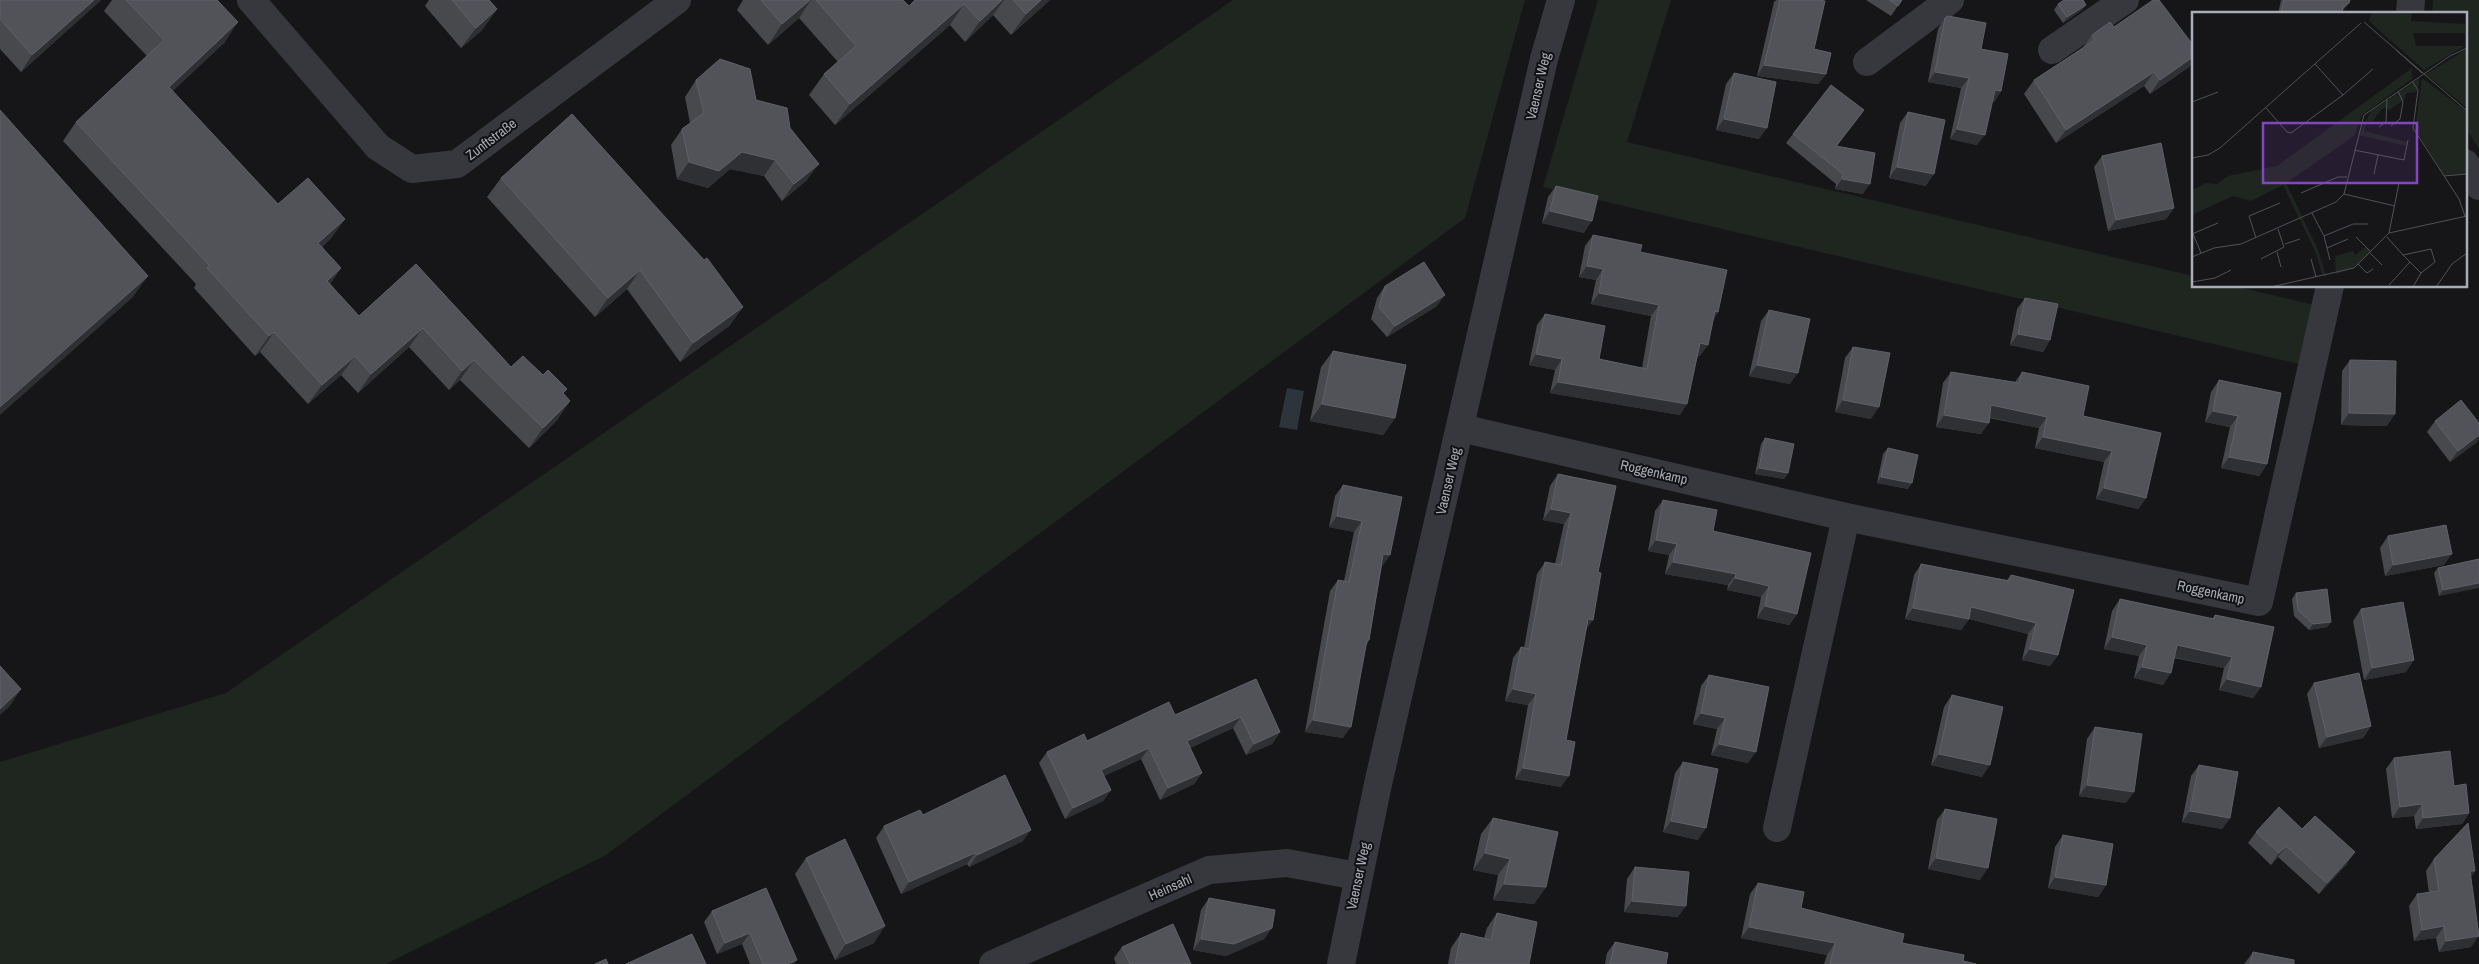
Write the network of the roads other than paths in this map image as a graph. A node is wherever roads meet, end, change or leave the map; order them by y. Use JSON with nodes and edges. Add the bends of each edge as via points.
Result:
{"nodes":[{"id":1,"x":251,"y":0,"type":"edge"},
{"id":2,"x":677,"y":0,"type":"edge"},
{"id":3,"x":1561,"y":0,"type":"edge"},
{"id":4,"x":1950,"y":0,"type":"edge"},
{"id":5,"x":2125,"y":0,"type":"edge"},
{"id":6,"x":2052,"y":50,"type":"dead end"},
{"id":7,"x":1867,"y":62,"type":"dead end"},
{"id":8,"x":2466,"y":166,"type":"edge"},
{"id":9,"x":2479,"y":186,"type":"edge"},
{"id":10,"x":2330,"y":288,"type":"edge"},
{"id":11,"x":1461,"y":428,"type":"junction"},
{"id":12,"x":1846,"y":517,"type":"junction"},
{"id":13,"x":1777,"y":828,"type":"dead end"},
{"id":14,"x":1357,"y":876,"type":"junction"},
{"id":15,"x":993,"y":964,"type":"edge"},
{"id":16,"x":1341,"y":964,"type":"edge"}],
"edges":[{"from":1,"to":2,"type":"street","name":"Zunftstraße","via":[[378,147],[412,169],[457,164]]},
{"from":3,"to":11,"type":"street","name":"Vaenser Weg","via":[[1544,59]]},
{"from":4,"to":7,"type":"street"},
{"from":5,"to":6,"type":"street"},
{"from":8,"to":9,"type":"street"},
{"from":10,"to":12,"type":"street","name":"Roggenkamp","via":[[2259,602]]},
{"from":11,"to":12,"type":"street","name":"Roggenkamp"},
{"from":11,"to":14,"type":"street","name":"Vaenser Weg"},
{"from":12,"to":13,"type":"street"},
{"from":14,"to":15,"type":"street","name":"Heinsahl","via":[[1286,863],[1209,870]]},
{"from":14,"to":16,"type":"street","name":"Vaenser Weg"}]}
